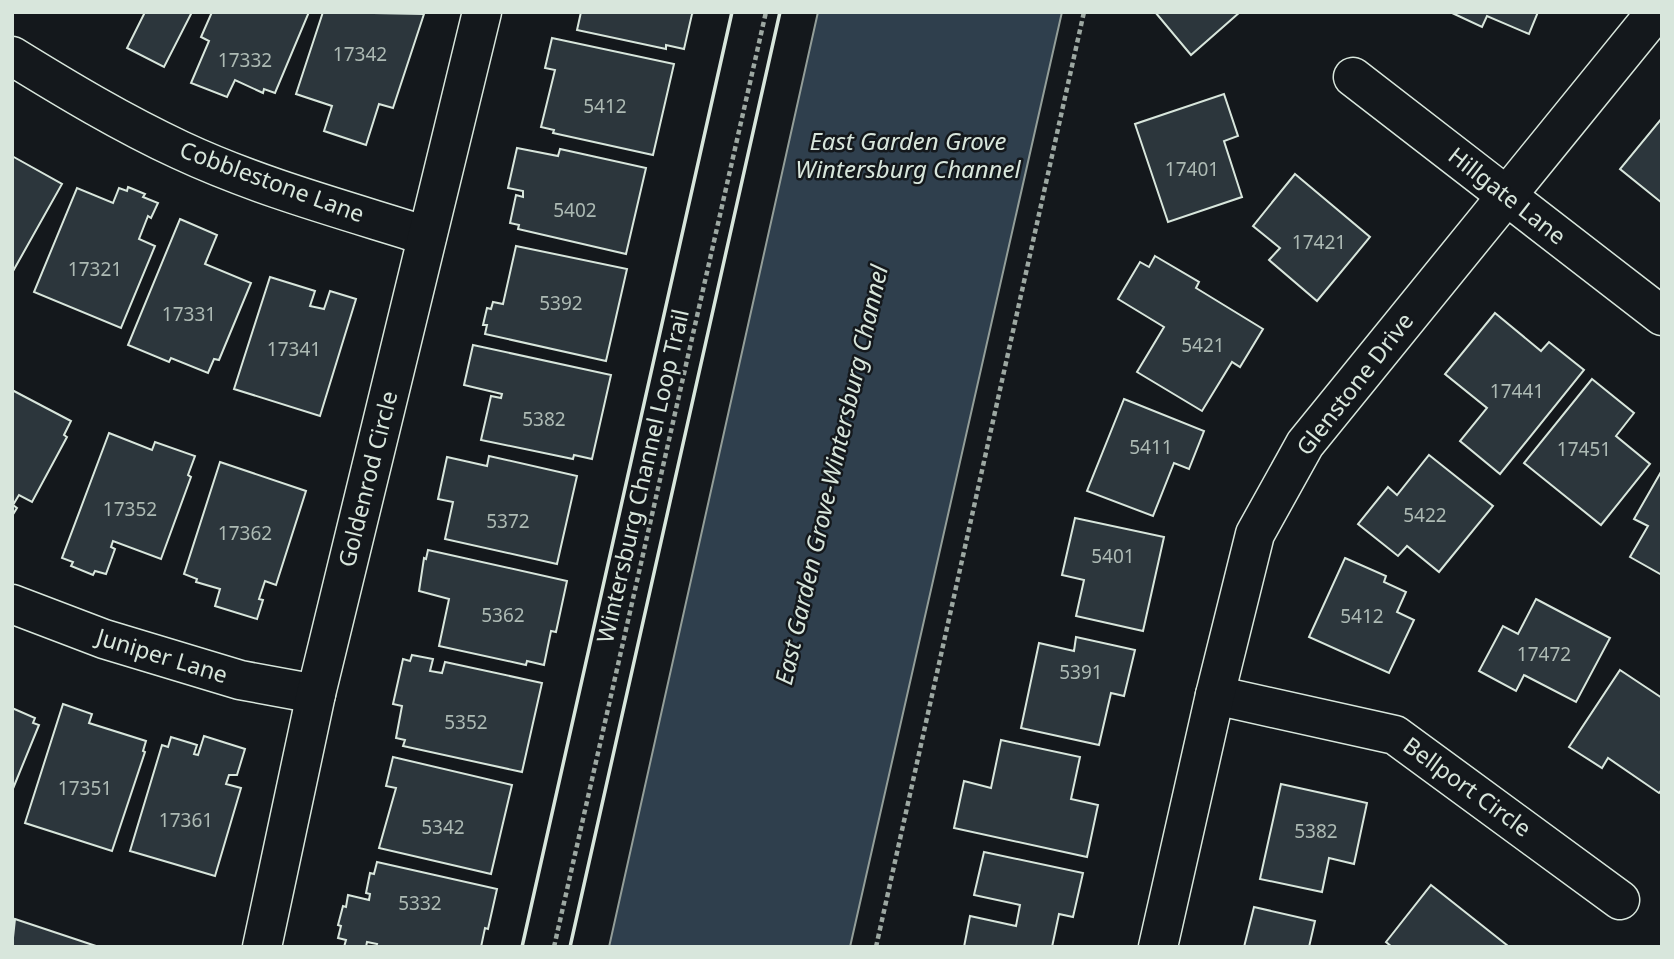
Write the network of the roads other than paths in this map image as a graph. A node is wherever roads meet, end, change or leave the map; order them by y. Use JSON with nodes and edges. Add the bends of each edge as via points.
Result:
{"nodes":[{"id":1,"x":481,"y":12,"type":"edge"},
{"id":2,"x":1656,"y":12,"type":"edge"},
{"id":3,"x":12,"y":56,"type":"edge"},
{"id":4,"x":1353,"y":77,"type":"dead end"},
{"id":5,"x":1506,"y":195,"type":"junction"},
{"id":6,"x":427,"y":236,"type":"junction"},
{"id":7,"x":1662,"y":316,"type":"edge"},
{"id":8,"x":12,"y":604,"type":"edge"},
{"id":9,"x":316,"y":694,"type":"junction"},
{"id":10,"x":1214,"y":695,"type":"junction"},
{"id":11,"x":1620,"y":900,"type":"dead end"},
{"id":12,"x":262,"y":947,"type":"edge"},
{"id":13,"x":1158,"y":947,"type":"edge"}],
"edges":[{"from":1,"to":6,"type":"street","name":"Goldenrod Circle"},
{"from":2,"to":5,"type":"street","name":"Glenstone Drive"},
{"from":3,"to":6,"type":"street","name":"Cobblestone Lane","via":[[181,150],[246,177]]},
{"from":4,"to":5,"type":"street","name":"Hillgate Lane"},
{"from":5,"to":7,"type":"street","name":"Hillgate Lane"},
{"from":5,"to":10,"type":"street","name":"Glenstone Drive","via":[[1305,444],[1255,534]]},
{"from":6,"to":9,"type":"street","name":"Goldenrod Circle"},
{"from":8,"to":9,"type":"street","name":"Juniper Lane","via":[[104,639],[240,680]]},
{"from":9,"to":12,"type":"street","name":"Goldenrod Circle"},
{"from":10,"to":11,"type":"street","name":"Bellport Circle","via":[[1395,735]]},
{"from":10,"to":13,"type":"street","name":"Glenstone Drive"}]}
